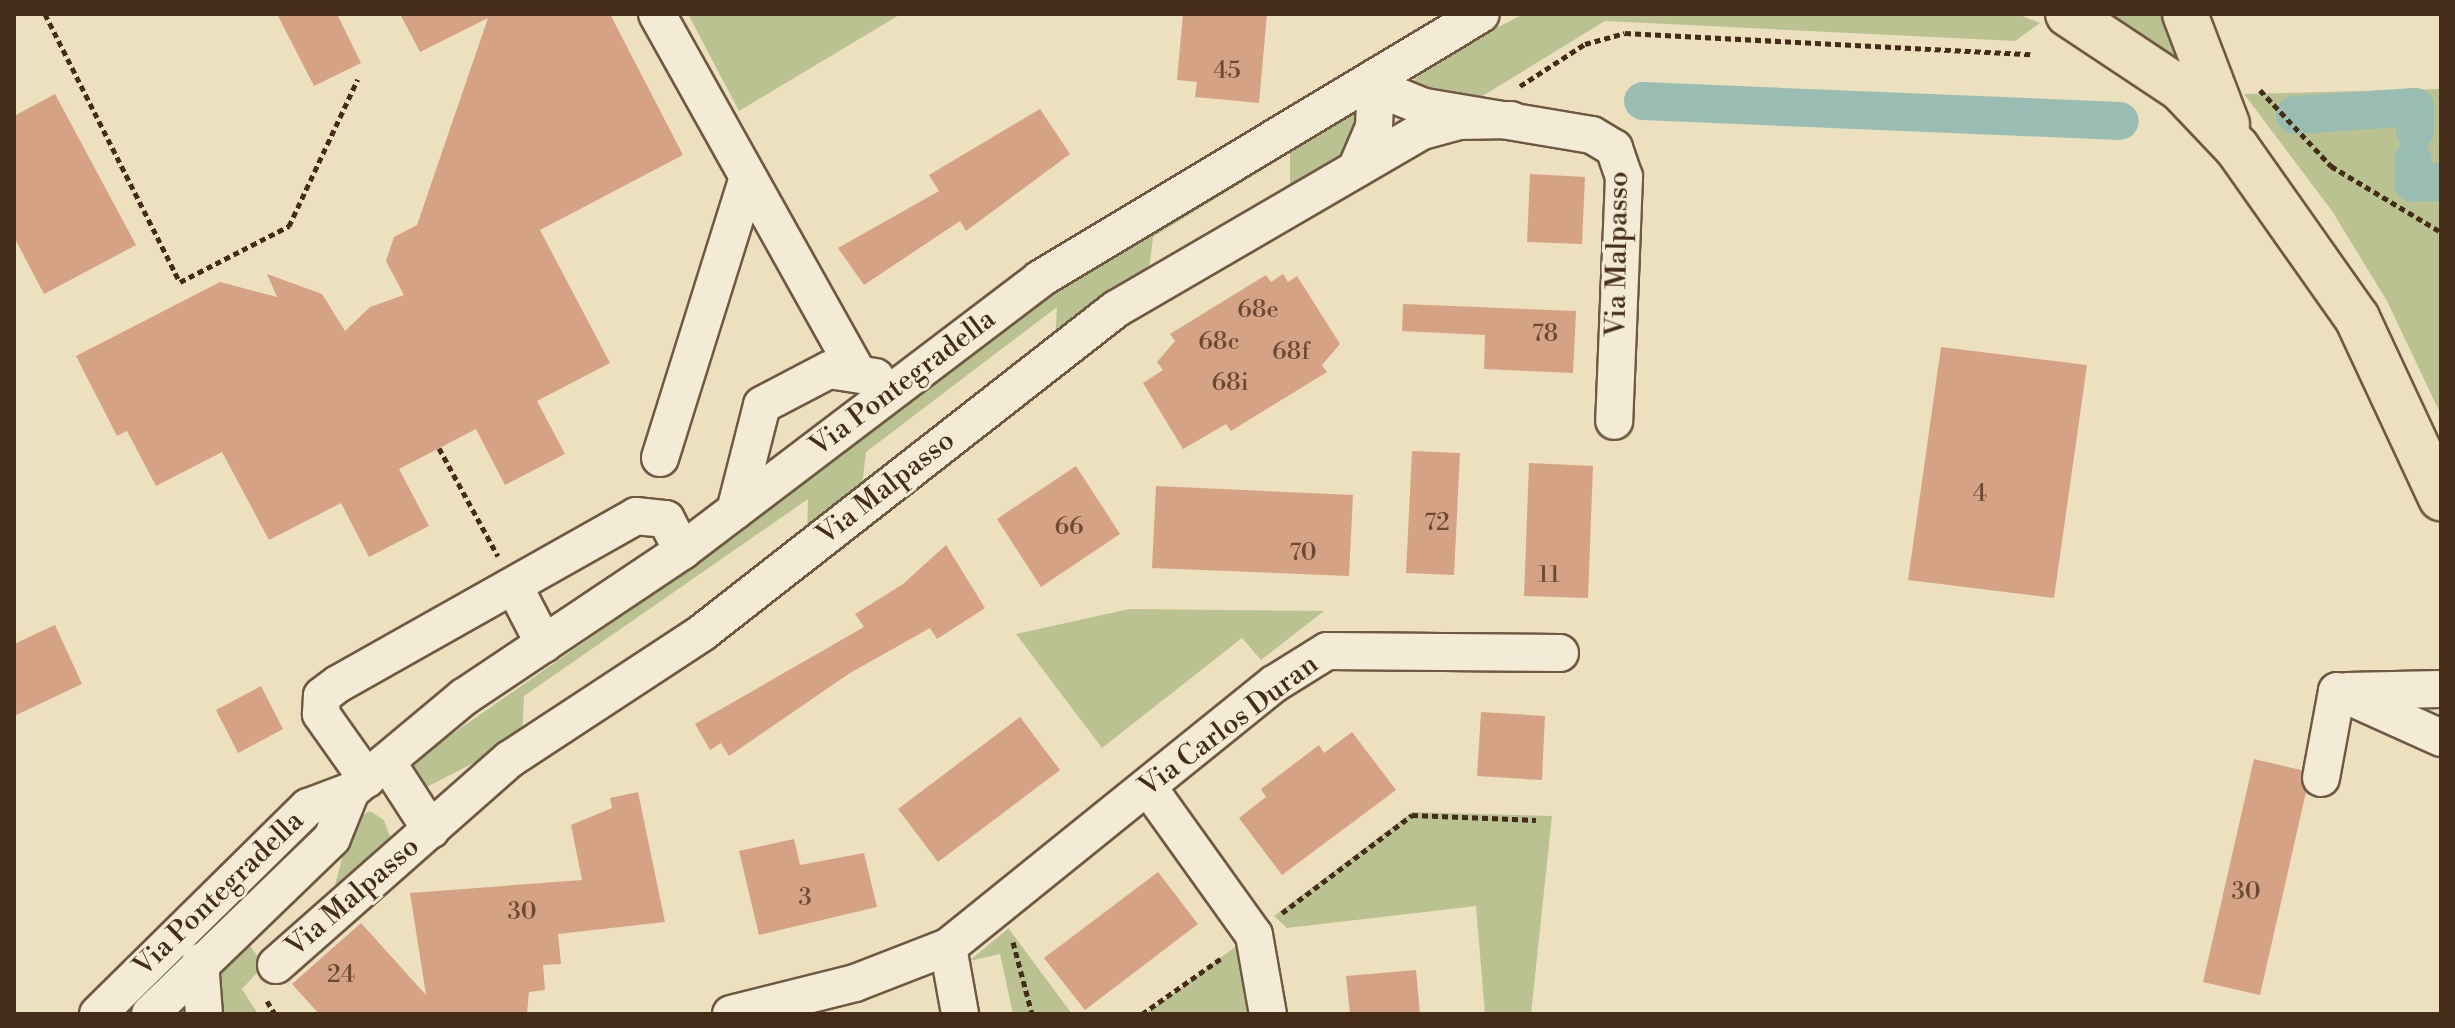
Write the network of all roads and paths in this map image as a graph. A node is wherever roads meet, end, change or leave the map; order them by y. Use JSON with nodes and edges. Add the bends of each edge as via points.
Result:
{"nodes":[{"id":1,"x":45,"y":14,"type":"edge"},
{"id":2,"x":657,"y":14,"type":"edge"},
{"id":3,"x":1481,"y":14,"type":"edge"},
{"id":4,"x":2068,"y":14,"type":"edge"},
{"id":5,"x":2185,"y":14,"type":"edge"},
{"id":6,"x":2030,"y":54,"type":"dead end"},
{"id":7,"x":1376,"y":77,"type":"junction"},
{"id":8,"x":358,"y":79,"type":"dead end"},
{"id":9,"x":2256,"y":85,"type":"dead end"},
{"id":10,"x":1496,"y":118,"type":"junction"},
{"id":11,"x":2237,"y":148,"type":"junction"},
{"id":12,"x":1356,"y":169,"type":"junction"},
{"id":13,"x":748,"y":177,"type":"junction"},
{"id":14,"x":2441,"y":232,"type":"edge"},
{"id":15,"x":856,"y":370,"type":"junction"},
{"id":16,"x":899,"y":386,"type":"junction"},
{"id":17,"x":1614,"y":421,"type":"dead end"},
{"id":18,"x":439,"y":448,"type":"dead end"},
{"id":19,"x":660,"y":458,"type":"dead end"},
{"id":20,"x":2441,"y":498,"type":"edge"},
{"id":21,"x":735,"y":511,"type":"junction"},
{"id":22,"x":682,"y":551,"type":"junction"},
{"id":23,"x":515,"y":588,"type":"junction"},
{"id":24,"x":544,"y":644,"type":"junction"},
{"id":25,"x":1560,"y":653,"type":"dead end"},
{"id":26,"x":2441,"y":689,"type":"edge"},
{"id":27,"x":2337,"y":691,"type":"junction"},
{"id":28,"x":2441,"y":738,"type":"edge"},
{"id":29,"x":368,"y":777,"type":"junction"},
{"id":30,"x":2321,"y":778,"type":"dead end"},
{"id":31,"x":1148,"y":787,"type":"junction"},
{"id":32,"x":1536,"y":820,"type":"dead end"},
{"id":33,"x":431,"y":830,"type":"junction"},
{"id":34,"x":990,"y":913,"type":"junction"},
{"id":35,"x":1254,"y":935,"type":"junction"},
{"id":36,"x":948,"y":947,"type":"junction"},
{"id":37,"x":200,"y":962,"type":"junction"},
{"id":38,"x":276,"y":965,"type":"dead end"},
{"id":39,"x":102,"y":1013,"type":"edge"},
{"id":40,"x":150,"y":1014,"type":"edge"},
{"id":41,"x":204,"y":1014,"type":"edge"},
{"id":42,"x":731,"y":1014,"type":"edge"},
{"id":43,"x":960,"y":1014,"type":"edge"},
{"id":44,"x":1032,"y":1014,"type":"edge"},
{"id":45,"x":1142,"y":1014,"type":"edge"},
{"id":46,"x":1268,"y":1014,"type":"edge"}],
"edges":[{"from":1,"to":8,"type":"path","via":[[180,282],[289,226]]},
{"from":2,"to":13,"type":"street"},
{"from":3,"to":7,"type":"street","name":"Via Pontegradella"},
{"from":4,"to":11,"type":"main road","via":[[2181,89]]},
{"from":5,"to":11,"type":"main road"},
{"from":6,"to":10,"type":"path","via":[[1625,33],[1548,64]]},
{"from":7,"to":10,"type":"street","name":"Via Malpasso","via":[[1403,100]]},
{"from":7,"to":12,"type":"street","via":[[1374,127]]},
{"from":7,"to":16,"type":"street","name":"Via Pontegradella","via":[[1040,279]]},
{"from":9,"to":14,"type":"path","via":[[2331,166]]},
{"from":10,"to":12,"type":"street","name":"Via Malpasso","via":[[1446,123]]},
{"from":10,"to":17,"type":"street","name":"Via Malpasso","via":[[1601,138],[1623,166]]},
{"from":11,"to":20,"type":"main road","via":[[2357,318]]},
{"from":12,"to":33,"type":"street","name":"Via Malpasso","via":[[1116,309],[703,632],[510,759]]},
{"from":13,"to":15,"type":"street"},
{"from":13,"to":19,"type":"street"},
{"from":15,"to":16,"type":"street"},
{"from":15,"to":21,"type":"street","via":[[802,380],[762,405]]},
{"from":16,"to":21,"type":"street","name":"Via Pontegradella"},
{"from":18,"to":23,"type":"path"},
{"from":21,"to":22,"type":"street","name":"Via Pontegradella"},
{"from":22,"to":23,"type":"street","via":[[666,519],[636,516]]},
{"from":22,"to":24,"type":"street","name":"Via Pontegradella"},
{"from":23,"to":24,"type":"street"},
{"from":23,"to":29,"type":"street","name":"Via Malpasso","via":[[322,696],[321,714]]},
{"from":24,"to":29,"type":"street","name":"Via Pontegradella"},
{"from":25,"to":31,"type":"street","name":"Via Carlos Duran","via":[[1327,651],[1274,684]]},
{"from":26,"to":27,"type":"street"},
{"from":27,"to":28,"type":"street"},
{"from":27,"to":30,"type":"street"},
{"from":29,"to":33,"type":"street","name":"Via Malpasso"},
{"from":29,"to":37,"type":"street","name":"Via Pontegradella","via":[[332,838]]},
{"from":29,"to":39,"type":"street","name":"Via Pontegradella","via":[[308,807]]},
{"from":31,"to":34,"type":"street","name":"Via Carlos Duran"},
{"from":31,"to":35,"type":"street"},
{"from":32,"to":35,"type":"path","via":[[1412,815]]},
{"from":33,"to":38,"type":"street","name":"Via Malpasso"},
{"from":34,"to":36,"type":"street","name":"Via Carlos Duran"},
{"from":34,"to":44,"type":"path","via":[[1017,947]]},
{"from":35,"to":45,"type":"path"},
{"from":35,"to":46,"type":"street"},
{"from":36,"to":42,"type":"street","name":"Via Carlos Duran","via":[[855,983]]},
{"from":36,"to":43,"type":"street"},
{"from":37,"to":40,"type":"street","name":"Via Pontegradella"},
{"from":37,"to":41,"type":"street"}]}
